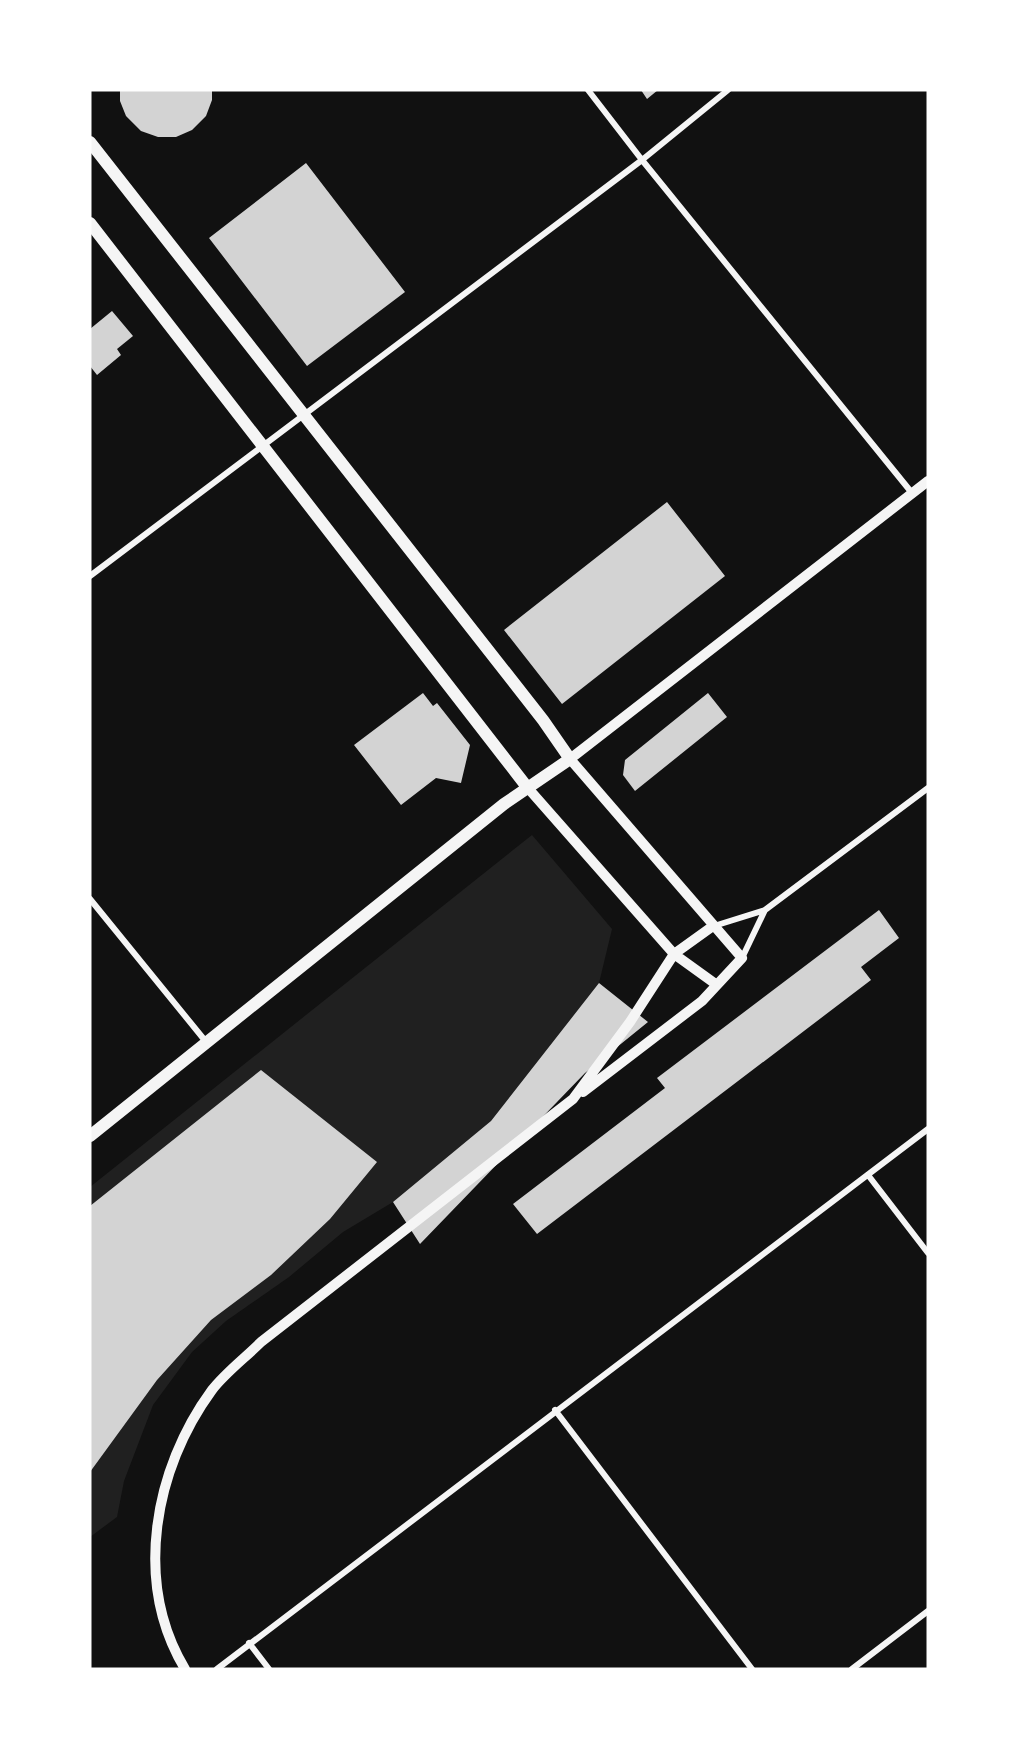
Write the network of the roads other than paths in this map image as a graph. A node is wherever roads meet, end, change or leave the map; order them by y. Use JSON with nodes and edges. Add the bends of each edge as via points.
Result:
{"nodes":[{"id":1,"x":588,"y":90,"type":"edge"},
{"id":2,"x":728,"y":90,"type":"edge"},
{"id":3,"x":90,"y":142,"type":"edge"},
{"id":4,"x":642,"y":160,"type":"junction"},
{"id":5,"x":90,"y":223,"type":"edge"},
{"id":6,"x":303,"y":414,"type":"junction"},
{"id":7,"x":264,"y":445,"type":"junction"},
{"id":8,"x":928,"y":481,"type":"edge"},
{"id":9,"x":912,"y":493,"type":"junction"},
{"id":10,"x":90,"y":576,"type":"edge"},
{"id":11,"x":570,"y":759,"type":"junction"},
{"id":12,"x":527,"y":787,"type":"junction"},
{"id":13,"x":928,"y":788,"type":"edge"},
{"id":14,"x":90,"y":899,"type":"edge"},
{"id":15,"x":765,"y":910,"type":"junction"},
{"id":16,"x":713,"y":926,"type":"junction"},
{"id":17,"x":674,"y":954,"type":"junction"},
{"id":18,"x":742,"y":958,"type":"junction"},
{"id":19,"x":717,"y":985,"type":"junction"},
{"id":20,"x":207,"y":1043,"type":"junction"},
{"id":21,"x":573,"y":1099,"type":"junction"},
{"id":22,"x":928,"y":1129,"type":"edge"},
{"id":23,"x":90,"y":1136,"type":"edge"},
{"id":24,"x":868,"y":1175,"type":"junction"},
{"id":25,"x":928,"y":1253,"type":"edge"},
{"id":26,"x":555,"y":1410,"type":"junction"},
{"id":27,"x":928,"y":1611,"type":"edge"},
{"id":28,"x":249,"y":1643,"type":"junction"},
{"id":29,"x":185,"y":1669,"type":"edge"},
{"id":30,"x":217,"y":1669,"type":"edge"},
{"id":31,"x":268,"y":1669,"type":"edge"},
{"id":32,"x":752,"y":1669,"type":"edge"},
{"id":33,"x":852,"y":1669,"type":"edge"}],
"edges":[{"from":1,"to":4,"type":"street"},
{"from":2,"to":4,"type":"street"},
{"from":3,"to":6,"type":"main road"},
{"from":4,"to":6,"type":"street"},
{"from":4,"to":9,"type":"street"},
{"from":5,"to":7,"type":"main road"},
{"from":6,"to":7,"type":"street"},
{"from":6,"to":11,"type":"main road"},
{"from":7,"to":10,"type":"street"},
{"from":7,"to":12,"type":"main road"},
{"from":8,"to":9,"type":"street"},
{"from":9,"to":11,"type":"street"},
{"from":11,"to":12,"type":"main road"},
{"from":11,"to":16,"type":"street"},
{"from":12,"to":17,"type":"street"},
{"from":12,"to":20,"type":"main road"},
{"from":13,"to":15,"type":"street"},
{"from":14,"to":20,"type":"street"},
{"from":15,"to":16,"type":"street"},
{"from":15,"to":18,"type":"street"},
{"from":16,"to":17,"type":"street"},
{"from":16,"to":18,"type":"street"},
{"from":17,"to":19,"type":"street"},
{"from":17,"to":21,"type":"street"},
{"from":18,"to":19,"type":"street"},
{"from":19,"to":21,"type":"street","via":[[702,1001]]},
{"from":20,"to":23,"type":"main road"},
{"from":21,"to":29,"type":"street","via":[[261,1342],[214,1388],[190,1424],[165,1481],[155,1538],[158,1606]]},
{"from":22,"to":24,"type":"street"},
{"from":24,"to":25,"type":"street"},
{"from":24,"to":26,"type":"street"},
{"from":26,"to":28,"type":"street"},
{"from":26,"to":32,"type":"street"},
{"from":27,"to":33,"type":"street"},
{"from":28,"to":30,"type":"street"},
{"from":28,"to":31,"type":"street"}]}
